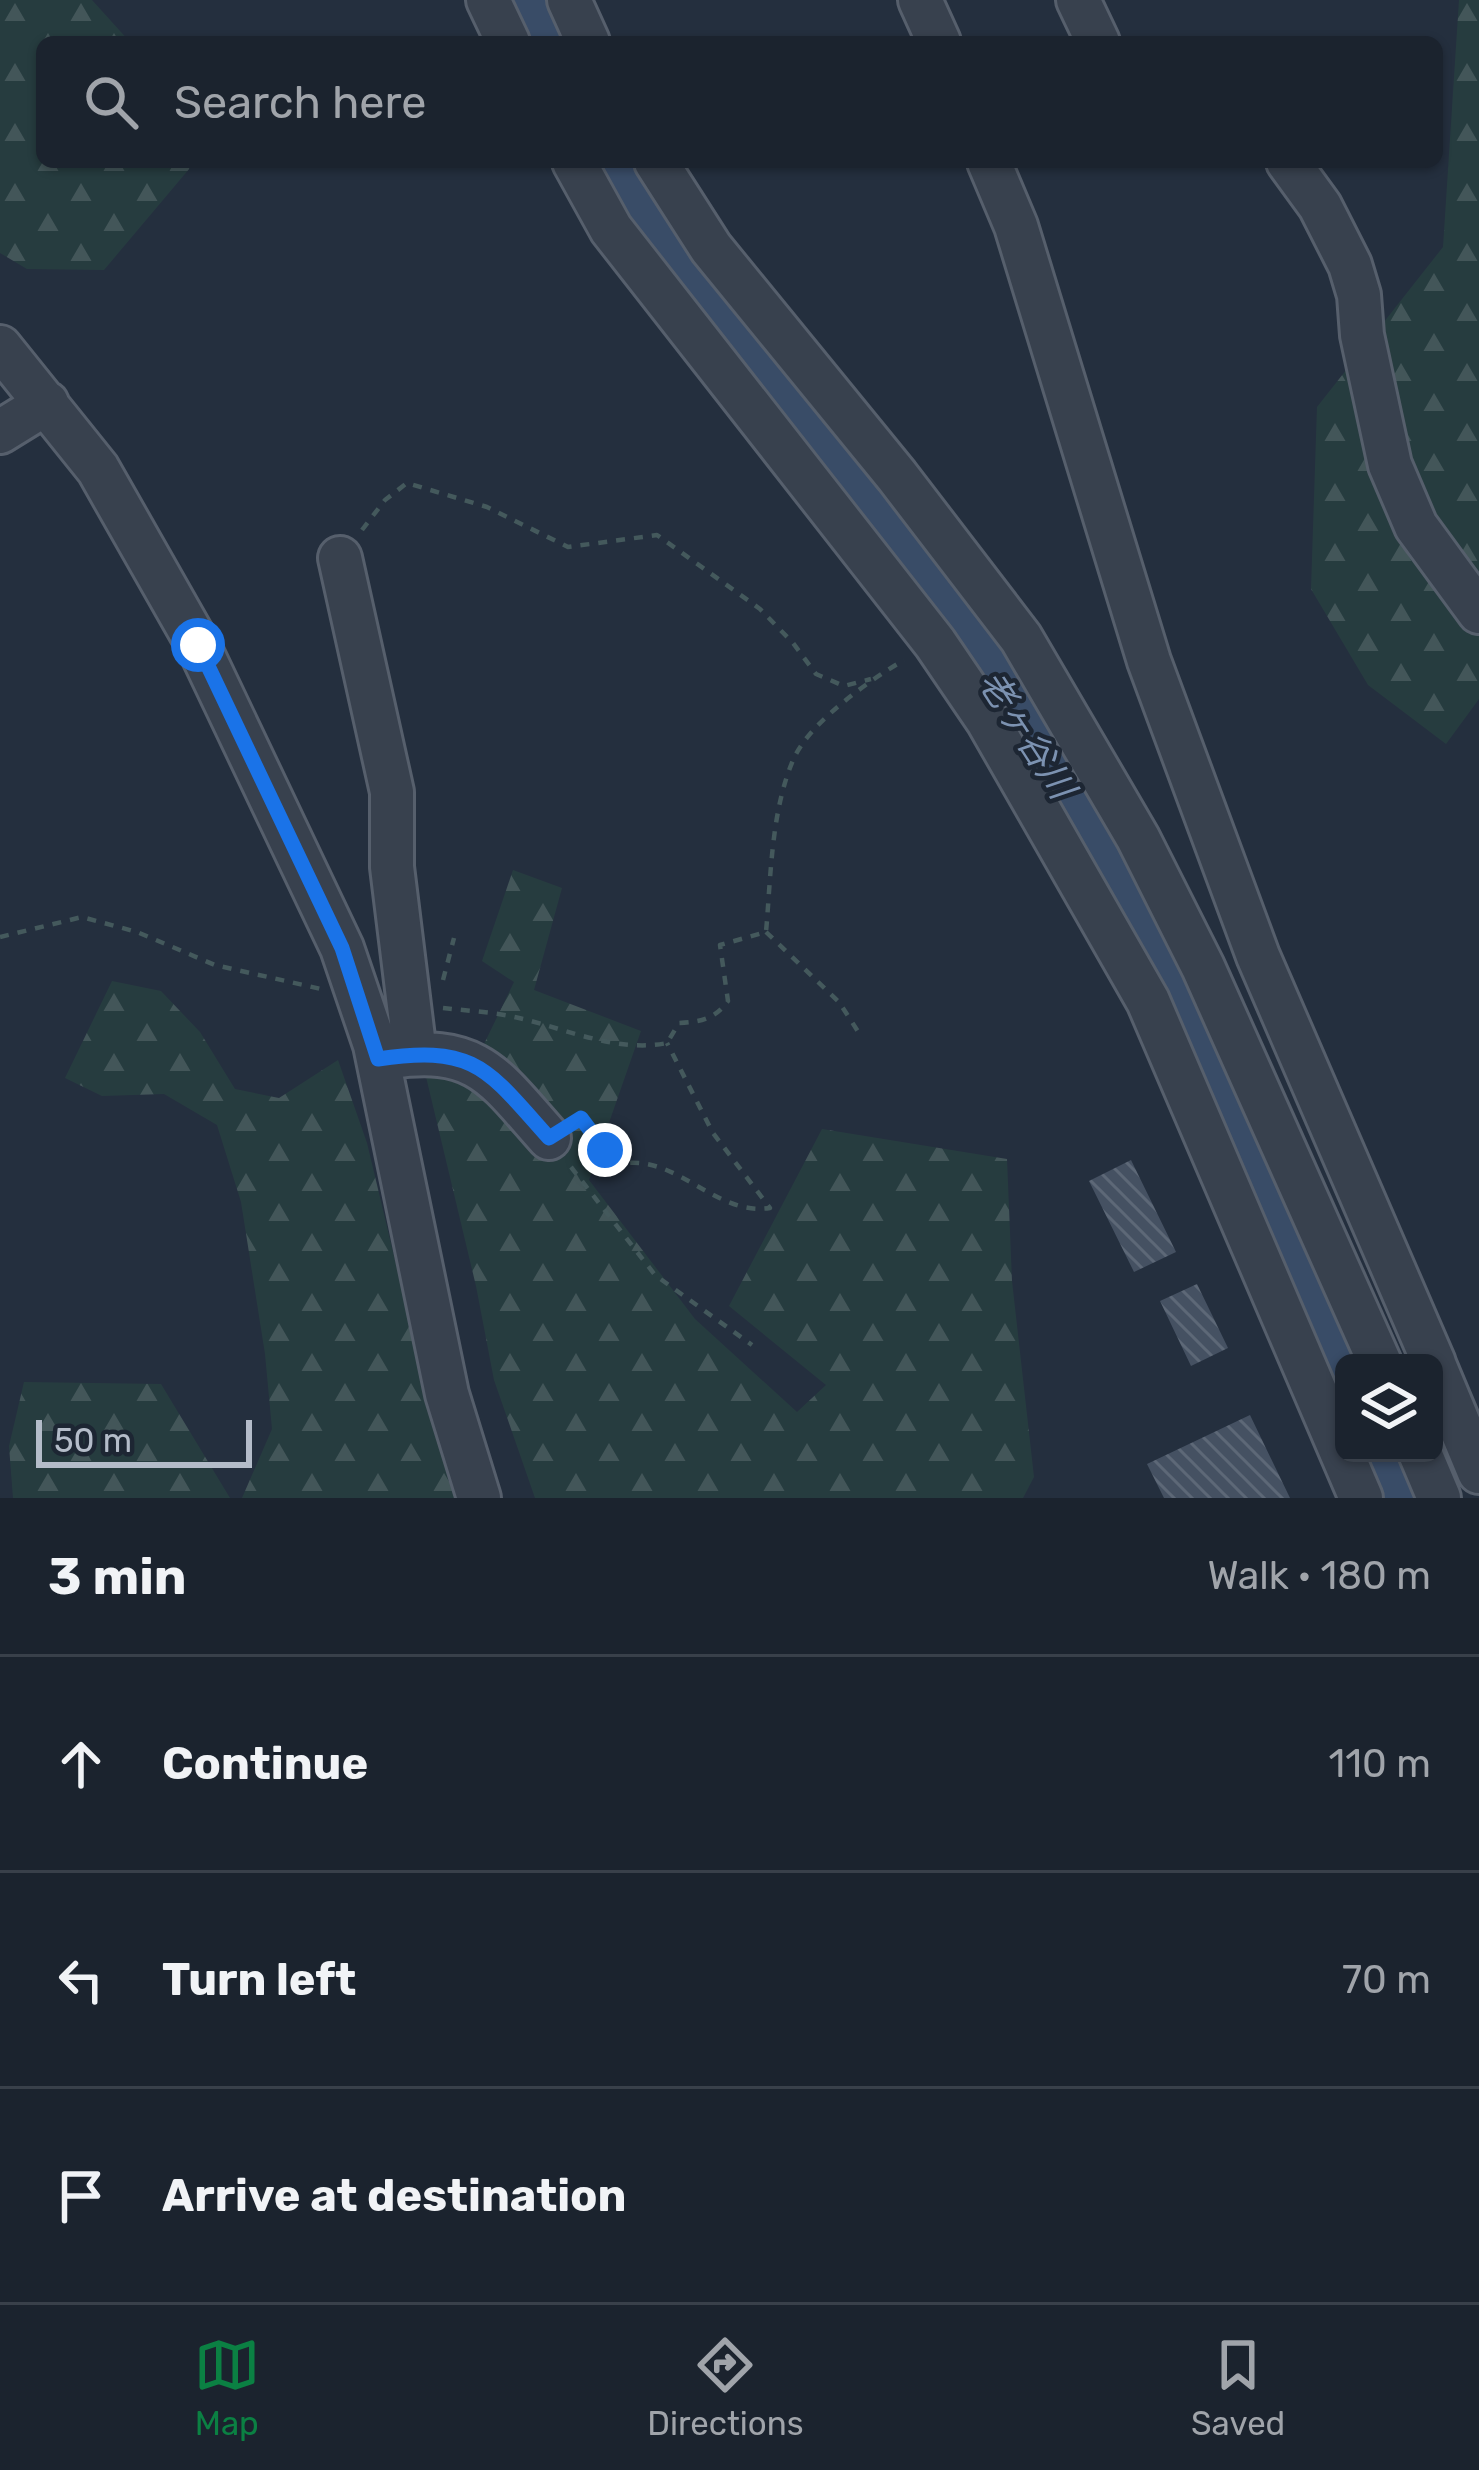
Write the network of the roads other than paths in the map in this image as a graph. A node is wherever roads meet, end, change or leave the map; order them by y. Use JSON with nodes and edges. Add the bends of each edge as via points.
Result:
{"nodes":[{"id":1,"x":488,"y":0,"type":"edge"},
{"id":2,"x":568,"y":0,"type":"edge"},
{"id":3,"x":920,"y":0,"type":"edge"},
{"id":4,"x":1078,"y":0,"type":"edge"},
{"id":5,"x":505,"y":36,"type":"edge"},
{"id":6,"x":585,"y":36,"type":"edge"},
{"id":7,"x":936,"y":36,"type":"edge"},
{"id":8,"x":1095,"y":36,"type":"edge"},
{"id":9,"x":577,"y":168,"type":"edge"},
{"id":10,"x":660,"y":168,"type":"edge"},
{"id":11,"x":992,"y":168,"type":"edge"},
{"id":12,"x":1292,"y":168,"type":"edge"},
{"id":13,"x":0,"y":346,"type":"edge"},
{"id":14,"x":47,"y":404,"type":"junction"},
{"id":15,"x":0,"y":432,"type":"edge"},
{"id":16,"x":340,"y":558,"type":"road end"},
{"id":17,"x":992,"y":600,"type":"junction"},
{"id":18,"x":1479,"y":612,"type":"edge"},
{"id":19,"x":935,"y":643,"type":"junction"},
{"id":20,"x":1253,"y":944,"type":"junction"},
{"id":21,"x":1203,"y":967,"type":"junction"},
{"id":22,"x":397,"y":1056,"type":"junction"},
{"id":23,"x":549,"y":1138,"type":"road end"},
{"id":24,"x":1376,"y":1354,"type":"edge"},
{"id":25,"x":1430,"y":1354,"type":"edge"},
{"id":26,"x":1443,"y":1385,"type":"edge"},
{"id":27,"x":1424,"y":1462,"type":"edge"},
{"id":28,"x":1479,"y":1472,"type":"edge"},
{"id":29,"x":479,"y":1498,"type":"edge"},
{"id":30,"x":1360,"y":1498,"type":"edge"},
{"id":31,"x":1439,"y":1498,"type":"edge"}],
"edges":[{"from":1,"to":5,"type":"street"},
{"from":2,"to":6,"type":"street"},
{"from":3,"to":7,"type":"street"},
{"from":4,"to":8,"type":"street"},
{"from":9,"to":19,"type":"street","via":[[611,229]]},
{"from":10,"to":17,"type":"street","via":[[711,248]]},
{"from":11,"to":20,"type":"street","via":[[1150,661]]},
{"from":12,"to":18,"type":"street","via":[[1350,266],[1390,465],[1416,526]]},
{"from":13,"to":14,"type":"street"},
{"from":14,"to":15,"type":"street"},
{"from":14,"to":22,"type":"street","via":[[98,469],[198,645]]},
{"from":16,"to":22,"type":"street","via":[[392,792]]},
{"from":17,"to":19,"type":"street"},
{"from":17,"to":21,"type":"street","via":[[1138,838]]},
{"from":19,"to":30,"type":"street","via":[[1148,1000]]},
{"from":20,"to":21,"type":"street"},
{"from":20,"to":25,"type":"street"},
{"from":21,"to":24,"type":"street"},
{"from":22,"to":23,"type":"street","via":[[466,1059],[492,1075]]},
{"from":22,"to":29,"type":"street","via":[[447,1394]]},
{"from":26,"to":28,"type":"street"},
{"from":27,"to":31,"type":"street"}]}
